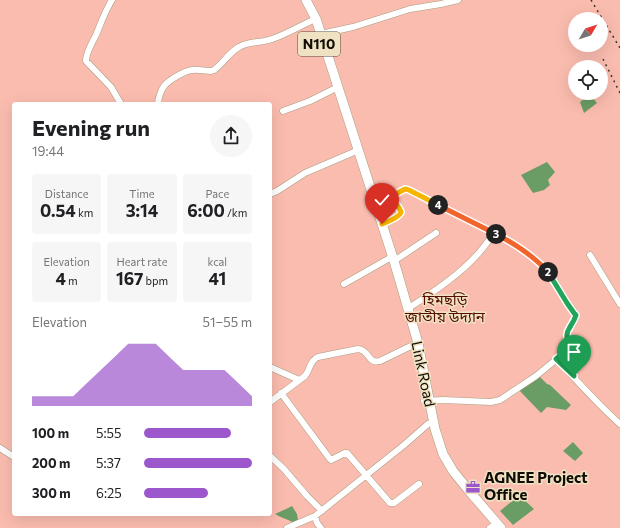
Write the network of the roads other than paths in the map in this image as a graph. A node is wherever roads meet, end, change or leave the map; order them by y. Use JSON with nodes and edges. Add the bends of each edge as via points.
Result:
{"nodes":[{"id":1,"x":112,"y":0,"type":"edge"},
{"id":2,"x":300,"y":0,"type":"edge"},
{"id":3,"x":306,"y":0,"type":"edge"},
{"id":4,"x":458,"y":0,"type":"edge"},
{"id":5,"x":311,"y":21,"type":"junction"},
{"id":6,"x":321,"y":34,"type":"junction"},
{"id":7,"x":336,"y":88,"type":"junction"},
{"id":8,"x":120,"y":102,"type":"edge"},
{"id":9,"x":159,"y":102,"type":"edge"},
{"id":10,"x":283,"y":111,"type":"dead end"},
{"id":11,"x":354,"y":152,"type":"junction"},
{"id":12,"x":272,"y":193,"type":"edge"},
{"id":13,"x":392,"y":197,"type":"junction"},
{"id":14,"x":376,"y":206,"type":"junction"},
{"id":15,"x":382,"y":224,"type":"junction"},
{"id":16,"x":436,"y":233,"type":"dead end"},
{"id":17,"x":494,"y":234,"type":"junction"},
{"id":18,"x":590,"y":255,"type":"dead end"},
{"id":19,"x":391,"y":260,"type":"junction"},
{"id":20,"x":344,"y":284,"type":"dead end"},
{"id":21,"x":620,"y":304,"type":"edge"},
{"id":22,"x":407,"y":309,"type":"junction"},
{"id":23,"x":412,"y":345,"type":"junction"},
{"id":24,"x":556,"y":359,"type":"junction"},
{"id":25,"x":272,"y":367,"type":"edge"},
{"id":26,"x":299,"y":380,"type":"junction"},
{"id":27,"x":281,"y":394,"type":"junction"},
{"id":28,"x":272,"y":401,"type":"edge"},
{"id":29,"x":426,"y":401,"type":"junction"},
{"id":30,"x":428,"y":424,"type":"junction"},
{"id":31,"x":620,"y":424,"type":"edge"},
{"id":32,"x":0,"y":448,"type":"edge"},
{"id":33,"x":12,"y":456,"type":"edge"},
{"id":34,"x":272,"y":458,"type":"edge"},
{"id":35,"x":366,"y":475,"type":"junction"},
{"id":36,"x":418,"y":484,"type":"dead end"},
{"id":37,"x":322,"y":511,"type":"junction"},
{"id":38,"x":315,"y":516,"type":"junction"},
{"id":39,"x":317,"y":526,"type":"edge"},
{"id":40,"x":495,"y":527,"type":"edge"},
{"id":41,"x":287,"y":528,"type":"edge"}],
"edges":[{"from":1,"to":8,"type":"street","via":[[88,50],[86,61],[111,87]]},
{"from":2,"to":5,"type":"highway","name":"Link Road","number":"N110"},
{"from":3,"to":6,"type":"highway","name":"Link Road","number":"N110"},
{"from":4,"to":6,"type":"street","via":[[410,9]]},
{"from":5,"to":7,"type":"highway","name":"Link Road","number":"N110"},
{"from":5,"to":9,"type":"street","via":[[270,40],[238,47],[214,70],[185,72],[163,87]]},
{"from":6,"to":7,"type":"highway","name":"Link Road","number":"N110"},
{"from":7,"to":10,"type":"street","via":[[310,102]]},
{"from":7,"to":11,"type":"highway","name":"Link Road","number":"N110"},
{"from":7,"to":14,"type":"highway","name":"Link Road","number":"N110"},
{"from":11,"to":12,"type":"street","via":[[305,173]]},
{"from":11,"to":19,"type":"highway","name":"Link Road","number":"N110"},
{"from":13,"to":14,"type":"street"},
{"from":13,"to":15,"type":"street","via":[[401,211],[400,214]]},
{"from":13,"to":17,"type":"street","via":[[405,189],[410,190]]},
{"from":14,"to":15,"type":"highway","name":"Link Road","number":"N110"},
{"from":15,"to":19,"type":"highway","name":"Link Road","number":"N110"},
{"from":16,"to":19,"type":"street"},
{"from":17,"to":22,"type":"street","via":[[469,263]]},
{"from":17,"to":24,"type":"street","via":[[539,262],[550,274],[576,315],[567,331],[569,349]]},
{"from":18,"to":21,"type":"street"},
{"from":19,"to":20,"type":"street"},
{"from":19,"to":22,"type":"highway","name":"Link Road","number":"N110"},
{"from":19,"to":23,"type":"highway","name":"Link Road","number":"N110"},
{"from":22,"to":29,"type":"highway","name":"Link Road","number":"N110","via":[[418,344]]},
{"from":23,"to":26,"type":"street","via":[[375,362],[362,350],[318,357],[312,361],[307,374]]},
{"from":23,"to":29,"type":"highway","name":"Link Road","number":"N110"},
{"from":24,"to":29,"type":"street","via":[[500,400]]},
{"from":24,"to":31,"type":"street"},
{"from":25,"to":26,"type":"street"},
{"from":26,"to":27,"type":"street"},
{"from":27,"to":28,"type":"street"},
{"from":27,"to":35,"type":"street","via":[[330,459],[345,453]]},
{"from":29,"to":30,"type":"highway","name":"Link Road","number":"N110"},
{"from":29,"to":40,"type":"highway","name":"Link Road","number":"N110","via":[[443,454]]},
{"from":30,"to":35,"type":"street"},
{"from":30,"to":40,"type":"highway","name":"Link Road","number":"N110","via":[[436,450],[447,471]]},
{"from":32,"to":33,"type":"street"},
{"from":34,"to":37,"type":"street"},
{"from":35,"to":36,"type":"street","via":[[390,503],[394,503]]},
{"from":35,"to":37,"type":"street"},
{"from":37,"to":38,"type":"street"},
{"from":38,"to":39,"type":"street"},
{"from":38,"to":41,"type":"street"}]}
